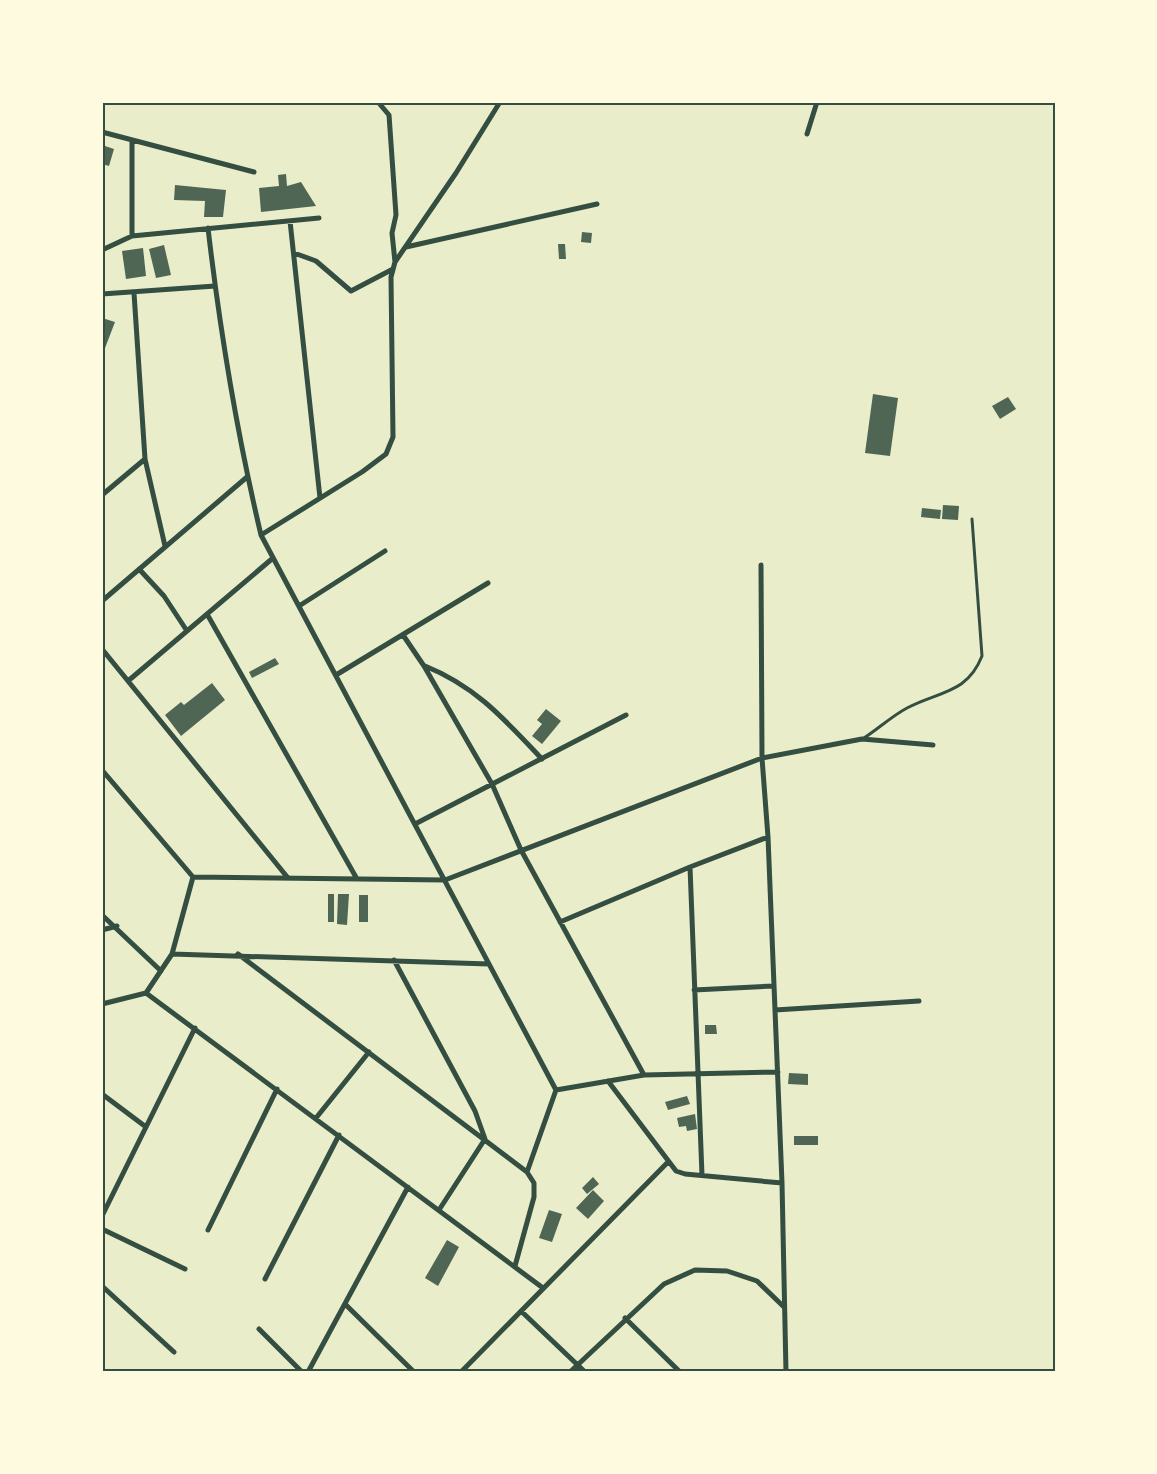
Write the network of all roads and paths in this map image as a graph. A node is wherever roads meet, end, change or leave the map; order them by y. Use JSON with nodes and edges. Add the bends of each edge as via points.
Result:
{"nodes":[{"id":1,"x":378,"y":102,"type":"edge"},
{"id":2,"x":500,"y":102,"type":"edge"},
{"id":3,"x":817,"y":102,"type":"edge"},
{"id":4,"x":102,"y":132,"type":"edge"},
{"id":5,"x":807,"y":134,"type":"dead end"},
{"id":6,"x":132,"y":140,"type":"junction"},
{"id":7,"x":254,"y":172,"type":"dead end"},
{"id":8,"x":597,"y":204,"type":"dead end"},
{"id":9,"x":320,"y":218,"type":"dead end"},
{"id":10,"x":290,"y":220,"type":"junction"},
{"id":11,"x":208,"y":228,"type":"junction"},
{"id":12,"x":132,"y":236,"type":"junction"},
{"id":13,"x":406,"y":247,"type":"junction"},
{"id":14,"x":102,"y":250,"type":"edge"},
{"id":15,"x":294,"y":253,"type":"junction"},
{"id":16,"x":395,"y":262,"type":"junction"},
{"id":17,"x":393,"y":270,"type":"junction"},
{"id":18,"x":215,"y":285,"type":"junction"},
{"id":19,"x":134,"y":293,"type":"junction"},
{"id":20,"x":102,"y":294,"type":"edge"},
{"id":21,"x":145,"y":459,"type":"junction"},
{"id":22,"x":247,"y":477,"type":"junction"},
{"id":23,"x":102,"y":495,"type":"edge"},
{"id":24,"x":320,"y":498,"type":"junction"},
{"id":25,"x":972,"y":519,"type":"dead end"},
{"id":26,"x":261,"y":535,"type":"junction"},
{"id":27,"x":165,"y":546,"type":"junction"},
{"id":28,"x":386,"y":552,"type":"dead end"},
{"id":29,"x":273,"y":558,"type":"junction"},
{"id":30,"x":761,"y":565,"type":"dead end"},
{"id":31,"x":139,"y":569,"type":"junction"},
{"id":32,"x":488,"y":583,"type":"dead end"},
{"id":33,"x":102,"y":602,"type":"edge"},
{"id":34,"x":299,"y":606,"type":"junction"},
{"id":35,"x":207,"y":614,"type":"junction"},
{"id":36,"x":187,"y":631,"type":"junction"},
{"id":37,"x":403,"y":635,"type":"junction"},
{"id":38,"x":102,"y":649,"type":"edge"},
{"id":39,"x":424,"y":666,"type":"junction"},
{"id":40,"x":336,"y":675,"type":"junction"},
{"id":41,"x":128,"y":681,"type":"junction"},
{"id":42,"x":626,"y":715,"type":"dead end"},
{"id":43,"x":862,"y":740,"type":"junction"},
{"id":44,"x":933,"y":745,"type":"dead end"},
{"id":45,"x":762,"y":758,"type":"junction"},
{"id":46,"x":542,"y":759,"type":"junction"},
{"id":47,"x":102,"y":770,"type":"edge"},
{"id":48,"x":492,"y":784,"type":"junction"},
{"id":49,"x":415,"y":824,"type":"junction"},
{"id":50,"x":768,"y":837,"type":"junction"},
{"id":51,"x":521,"y":850,"type":"junction"},
{"id":52,"x":690,"y":867,"type":"junction"},
{"id":53,"x":193,"y":877,"type":"junction"},
{"id":54,"x":288,"y":878,"type":"junction"},
{"id":55,"x":357,"y":879,"type":"junction"},
{"id":56,"x":445,"y":880,"type":"junction"},
{"id":57,"x":102,"y":915,"type":"edge"},
{"id":58,"x":560,"y":922,"type":"junction"},
{"id":59,"x":117,"y":926,"type":"junction"},
{"id":60,"x":102,"y":930,"type":"edge"},
{"id":61,"x":172,"y":954,"type":"junction"},
{"id":62,"x":238,"y":954,"type":"junction"},
{"id":63,"x":394,"y":960,"type":"junction"},
{"id":64,"x":489,"y":964,"type":"junction"},
{"id":65,"x":161,"y":971,"type":"junction"},
{"id":66,"x":774,"y":986,"type":"junction"},
{"id":67,"x":694,"y":990,"type":"junction"},
{"id":68,"x":146,"y":993,"type":"junction"},
{"id":69,"x":919,"y":1001,"type":"dead end"},
{"id":70,"x":102,"y":1004,"type":"edge"},
{"id":71,"x":775,"y":1010,"type":"junction"},
{"id":72,"x":195,"y":1028,"type":"junction"},
{"id":73,"x":369,"y":1052,"type":"junction"},
{"id":74,"x":778,"y":1072,"type":"junction"},
{"id":75,"x":697,"y":1074,"type":"junction"},
{"id":76,"x":644,"y":1075,"type":"junction"},
{"id":77,"x":608,"y":1081,"type":"junction"},
{"id":78,"x":277,"y":1089,"type":"junction"},
{"id":79,"x":556,"y":1090,"type":"junction"},
{"id":80,"x":102,"y":1094,"type":"edge"},
{"id":81,"x":316,"y":1118,"type":"junction"},
{"id":82,"x":146,"y":1127,"type":"junction"},
{"id":83,"x":339,"y":1135,"type":"junction"},
{"id":84,"x":485,"y":1139,"type":"junction"},
{"id":85,"x":668,"y":1162,"type":"junction"},
{"id":86,"x":527,"y":1172,"type":"junction"},
{"id":87,"x":702,"y":1175,"type":"junction"},
{"id":88,"x":782,"y":1183,"type":"junction"},
{"id":89,"x":408,"y":1187,"type":"junction"},
{"id":90,"x":439,"y":1210,"type":"junction"},
{"id":91,"x":102,"y":1216,"type":"edge"},
{"id":92,"x":102,"y":1229,"type":"edge"},
{"id":93,"x":208,"y":1230,"type":"dead end"},
{"id":94,"x":515,"y":1266,"type":"junction"},
{"id":95,"x":185,"y":1269,"type":"dead end"},
{"id":96,"x":265,"y":1279,"type":"dead end"},
{"id":97,"x":102,"y":1286,"type":"edge"},
{"id":98,"x":543,"y":1288,"type":"junction"},
{"id":99,"x":345,"y":1304,"type":"junction"},
{"id":100,"x":784,"y":1307,"type":"junction"},
{"id":101,"x":521,"y":1311,"type":"junction"},
{"id":102,"x":625,"y":1318,"type":"junction"},
{"id":103,"x":259,"y":1329,"type":"dead end"},
{"id":104,"x":174,"y":1352,"type":"dead end"},
{"id":105,"x":578,"y":1365,"type":"junction"},
{"id":106,"x":302,"y":1372,"type":"edge"},
{"id":107,"x":308,"y":1372,"type":"edge"},
{"id":108,"x":414,"y":1372,"type":"edge"},
{"id":109,"x":461,"y":1372,"type":"edge"},
{"id":110,"x":570,"y":1372,"type":"edge"},
{"id":111,"x":585,"y":1372,"type":"edge"},
{"id":112,"x":680,"y":1372,"type":"edge"},
{"id":113,"x":786,"y":1372,"type":"edge"}],
"edges":[{"from":1,"to":16,"type":"street","via":[[389,115]]},
{"from":2,"to":13,"type":"street"},
{"from":3,"to":5,"type":"street"},
{"from":4,"to":6,"type":"street"},
{"from":6,"to":7,"type":"street"},
{"from":6,"to":12,"type":"street"},
{"from":8,"to":13,"type":"street"},
{"from":9,"to":10,"type":"street"},
{"from":10,"to":11,"type":"street"},
{"from":10,"to":15,"type":"street"},
{"from":11,"to":12,"type":"street"},
{"from":11,"to":18,"type":"street"},
{"from":12,"to":14,"type":"street"},
{"from":13,"to":16,"type":"street"},
{"from":15,"to":17,"type":"street","via":[[316,261],[351,291]]},
{"from":15,"to":24,"type":"street"},
{"from":16,"to":17,"type":"street"},
{"from":17,"to":24,"type":"street","via":[[393,437],[386,454]]},
{"from":18,"to":19,"type":"street"},
{"from":18,"to":22,"type":"street"},
{"from":19,"to":20,"type":"street"},
{"from":19,"to":21,"type":"street"},
{"from":21,"to":23,"type":"street"},
{"from":21,"to":27,"type":"street"},
{"from":22,"to":26,"type":"street"},
{"from":22,"to":27,"type":"street"},
{"from":24,"to":26,"type":"street"},
{"from":25,"to":43,"type":"lane","via":[[982,656],[976,672],[962,686],[907,708]]},
{"from":26,"to":29,"type":"street"},
{"from":27,"to":31,"type":"street"},
{"from":28,"to":34,"type":"street"},
{"from":29,"to":34,"type":"street"},
{"from":29,"to":35,"type":"street"},
{"from":30,"to":45,"type":"street"},
{"from":31,"to":33,"type":"street"},
{"from":31,"to":36,"type":"street","via":[[164,596]]},
{"from":32,"to":37,"type":"street"},
{"from":34,"to":40,"type":"street"},
{"from":35,"to":36,"type":"street"},
{"from":35,"to":55,"type":"street"},
{"from":36,"to":41,"type":"street"},
{"from":37,"to":39,"type":"street"},
{"from":37,"to":40,"type":"street"},
{"from":38,"to":41,"type":"street"},
{"from":39,"to":46,"type":"street","via":[[454,678],[488,702]]},
{"from":39,"to":48,"type":"street"},
{"from":40,"to":49,"type":"street"},
{"from":41,"to":54,"type":"street"},
{"from":42,"to":46,"type":"street"},
{"from":43,"to":44,"type":"street"},
{"from":43,"to":45,"type":"street"},
{"from":45,"to":50,"type":"street"},
{"from":45,"to":51,"type":"street"},
{"from":46,"to":48,"type":"street"},
{"from":47,"to":53,"type":"street"},
{"from":48,"to":49,"type":"street"},
{"from":48,"to":51,"type":"street"},
{"from":49,"to":56,"type":"street"},
{"from":50,"to":52,"type":"street"},
{"from":50,"to":66,"type":"street"},
{"from":51,"to":56,"type":"street"},
{"from":51,"to":58,"type":"street"},
{"from":52,"to":58,"type":"street"},
{"from":52,"to":67,"type":"street"},
{"from":53,"to":54,"type":"street"},
{"from":53,"to":61,"type":"street"},
{"from":54,"to":55,"type":"street"},
{"from":55,"to":56,"type":"street"},
{"from":56,"to":64,"type":"street"},
{"from":57,"to":59,"type":"street"},
{"from":58,"to":76,"type":"street"},
{"from":59,"to":60,"type":"street"},
{"from":59,"to":65,"type":"street"},
{"from":61,"to":62,"type":"street"},
{"from":61,"to":65,"type":"street"},
{"from":62,"to":63,"type":"street"},
{"from":62,"to":73,"type":"street"},
{"from":63,"to":64,"type":"street"},
{"from":63,"to":84,"type":"street","via":[[475,1111]]},
{"from":64,"to":79,"type":"street"},
{"from":65,"to":68,"type":"street"},
{"from":66,"to":67,"type":"street"},
{"from":66,"to":71,"type":"street"},
{"from":67,"to":75,"type":"street"},
{"from":68,"to":70,"type":"street"},
{"from":68,"to":72,"type":"street"},
{"from":69,"to":71,"type":"street"},
{"from":71,"to":74,"type":"street"},
{"from":72,"to":78,"type":"street"},
{"from":72,"to":82,"type":"street"},
{"from":73,"to":81,"type":"street"},
{"from":73,"to":84,"type":"street"},
{"from":74,"to":75,"type":"street"},
{"from":74,"to":88,"type":"street"},
{"from":75,"to":76,"type":"street"},
{"from":75,"to":87,"type":"street"},
{"from":76,"to":77,"type":"street"},
{"from":77,"to":79,"type":"street"},
{"from":77,"to":85,"type":"street"},
{"from":78,"to":81,"type":"street"},
{"from":78,"to":93,"type":"street"},
{"from":79,"to":86,"type":"street"},
{"from":80,"to":82,"type":"street"},
{"from":81,"to":83,"type":"street"},
{"from":82,"to":91,"type":"street"},
{"from":83,"to":89,"type":"street"},
{"from":83,"to":96,"type":"street"},
{"from":84,"to":86,"type":"street"},
{"from":84,"to":90,"type":"street"},
{"from":85,"to":87,"type":"street","via":[[676,1171]]},
{"from":85,"to":98,"type":"street"},
{"from":86,"to":94,"type":"street","via":[[534,1183],[534,1197]]},
{"from":87,"to":88,"type":"street"},
{"from":88,"to":100,"type":"street"},
{"from":89,"to":90,"type":"street"},
{"from":89,"to":99,"type":"street"},
{"from":90,"to":94,"type":"street"},
{"from":92,"to":95,"type":"street"},
{"from":94,"to":98,"type":"street"},
{"from":97,"to":104,"type":"street"},
{"from":98,"to":101,"type":"street"},
{"from":99,"to":107,"type":"street"},
{"from":99,"to":108,"type":"street"},
{"from":100,"to":102,"type":"street","via":[[757,1281],[727,1271],[695,1270],[664,1284]]},
{"from":100,"to":113,"type":"street"},
{"from":101,"to":105,"type":"street"},
{"from":101,"to":109,"type":"street"},
{"from":102,"to":105,"type":"street"},
{"from":102,"to":112,"type":"street"},
{"from":103,"to":106,"type":"street"},
{"from":105,"to":110,"type":"street"},
{"from":105,"to":111,"type":"street"}]}
